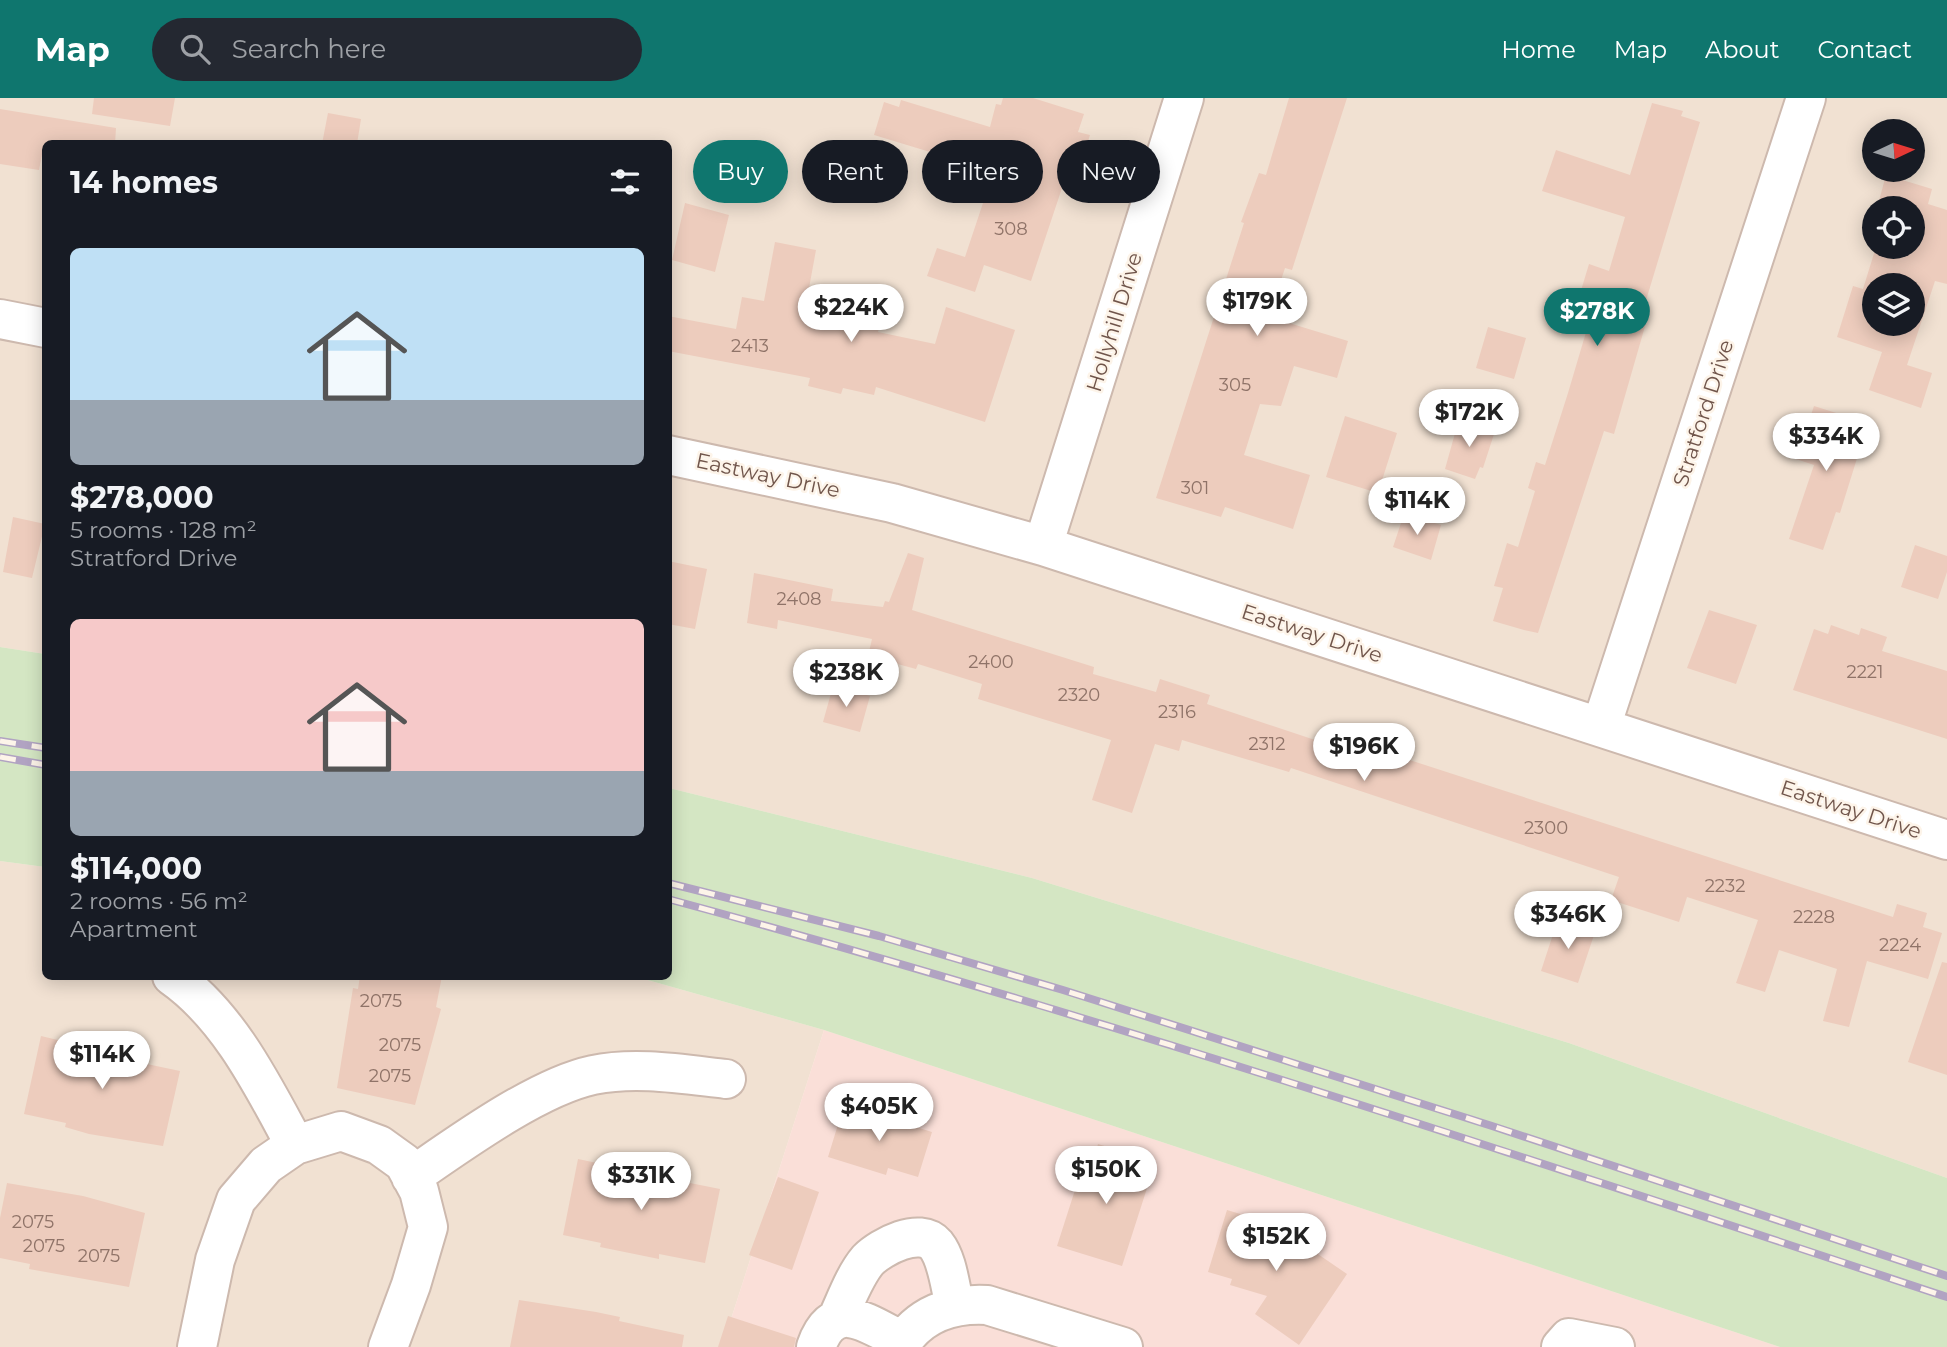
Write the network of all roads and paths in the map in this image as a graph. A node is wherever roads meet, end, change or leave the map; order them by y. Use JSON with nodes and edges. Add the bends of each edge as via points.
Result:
{"nodes":[{"id":1,"x":1184,"y":98,"type":"edge"},
{"id":2,"x":1806,"y":98,"type":"edge"},
{"id":3,"x":0,"y":319,"type":"edge"},
{"id":4,"x":42,"y":327,"type":"edge"},
{"id":5,"x":672,"y":456,"type":"edge"},
{"id":6,"x":1043,"y":546,"type":"junction"},
{"id":7,"x":1601,"y":727,"type":"junction"},
{"id":8,"x":1947,"y":840,"type":"edge"},
{"id":9,"x":176,"y":980,"type":"edge"},
{"id":10,"x":726,"y":1079,"type":"dead end"},
{"id":11,"x":295,"y":1145,"type":"junction"},
{"id":12,"x":411,"y":1177,"type":"junction"},
{"id":13,"x":955,"y":1306,"type":"junction"},
{"id":14,"x":827,"y":1332,"type":"edge"},
{"id":15,"x":901,"y":1344,"type":"edge"},
{"id":16,"x":197,"y":1347,"type":"edge"},
{"id":17,"x":388,"y":1347,"type":"edge"},
{"id":18,"x":1123,"y":1347,"type":"edge"},
{"id":19,"x":1561,"y":1347,"type":"edge"},
{"id":20,"x":1615,"y":1347,"type":"edge"}],
"edges":[{"from":1,"to":6,"type":"street","name":"Hollyhill Drive"},
{"from":2,"to":7,"type":"street","name":"Stratford Drive"},
{"from":3,"to":4,"type":"street"},
{"from":5,"to":6,"type":"street","name":"Eastway Drive","via":[[892,503]]},
{"from":6,"to":7,"type":"street","name":"Eastway Drive"},
{"from":7,"to":8,"type":"street","name":"Eastway Drive"},
{"from":9,"to":11,"type":"street","via":[[216,1019],[260,1080]]},
{"from":10,"to":12,"type":"street","via":[[625,1072],[568,1082],[468,1137]]},
{"from":11,"to":12,"type":"street","via":[[341,1131],[379,1145],[404,1163]]},
{"from":11,"to":16,"type":"street","via":[[266,1165],[236,1200],[215,1260]]},
{"from":12,"to":17,"type":"street","via":[[428,1227]]},
{"from":13,"to":14,"type":"street","via":[[935,1243],[923,1237],[901,1240],[869,1260]]},
{"from":13,"to":15,"type":"street","via":[[935,1312]]},
{"from":13,"to":18,"type":"street","via":[[987,1305]]},
{"from":14,"to":15,"type":"street","via":[[852,1317]]},
{"from":19,"to":20,"type":"street","via":[[1569,1338]]}]}
